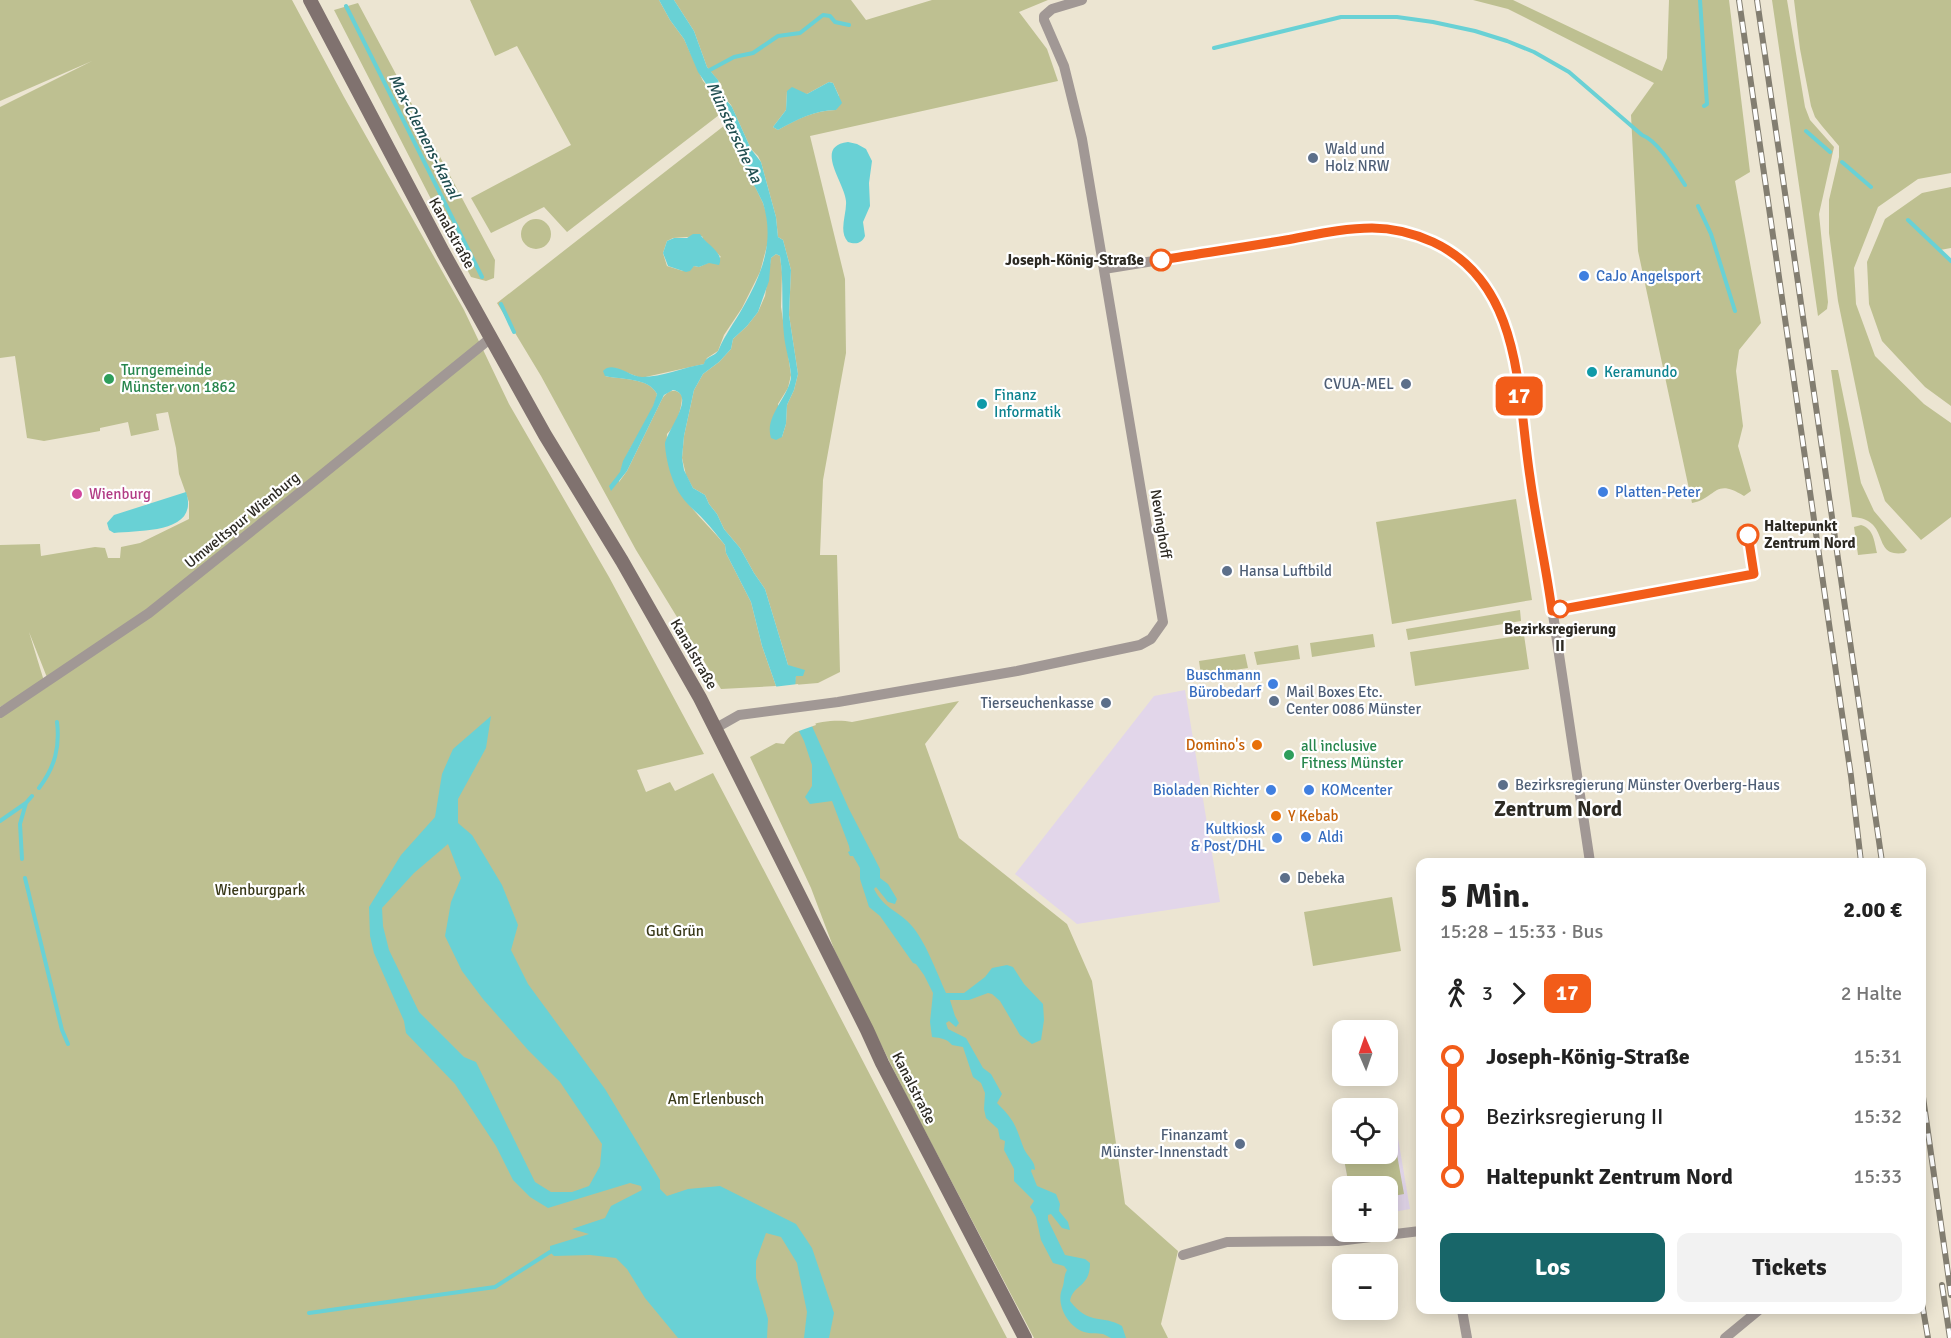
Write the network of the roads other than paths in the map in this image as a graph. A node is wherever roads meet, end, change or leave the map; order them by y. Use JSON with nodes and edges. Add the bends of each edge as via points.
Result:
{"nodes":[{"id":1,"x":310,"y":0,"type":"edge"},
{"id":2,"x":1082,"y":0,"type":"edge"},
{"id":3,"x":1104,"y":269,"type":"junction"},
{"id":4,"x":492,"y":337,"type":"junction"},
{"id":5,"x":1714,"y":581,"type":"dead end"},
{"id":6,"x":1552,"y":611,"type":"junction"},
{"id":7,"x":0,"y":713,"type":"edge"},
{"id":8,"x":716,"y":728,"type":"junction"},
{"id":9,"x":1589,"y":858,"type":"edge"},
{"id":10,"x":1416,"y":1231,"type":"edge"},
{"id":11,"x":1183,"y":1255,"type":"dead end"},
{"id":12,"x":1463,"y":1314,"type":"edge"},
{"id":13,"x":1754,"y":1314,"type":"edge"},
{"id":14,"x":1025,"y":1338,"type":"edge"},
{"id":15,"x":1467,"y":1338,"type":"edge"},
{"id":16,"x":1725,"y":1338,"type":"edge"}],
"edges":[{"from":1,"to":4,"type":"main road","name":"Kanalstraße","via":[[442,252]]},
{"from":2,"to":3,"type":"street","name":"Nevinghoff","via":[[1052,9],[1044,20],[1071,87]]},
{"from":3,"to":6,"type":"street","via":[[1372,228],[1423,238],[1464,261],[1500,309],[1511,344]]},
{"from":3,"to":8,"type":"street","name":"Nevinghoff","via":[[1161,607],[1163,622],[1158,631],[1140,645],[1017,671],[739,715]]},
{"from":4,"to":7,"type":"street","name":"Umweltspur Wienburg","via":[[149,613]]},
{"from":4,"to":8,"type":"main road","name":"Kanalstraße"},
{"from":5,"to":6,"type":"street"},
{"from":6,"to":9,"type":"street"},
{"from":8,"to":14,"type":"main road","name":"Kanalstraße","via":[[882,1063]]},
{"from":10,"to":11,"type":"street","via":[[1338,1241],[1227,1242]]},
{"from":12,"to":15,"type":"street"},
{"from":13,"to":16,"type":"street"}]}
